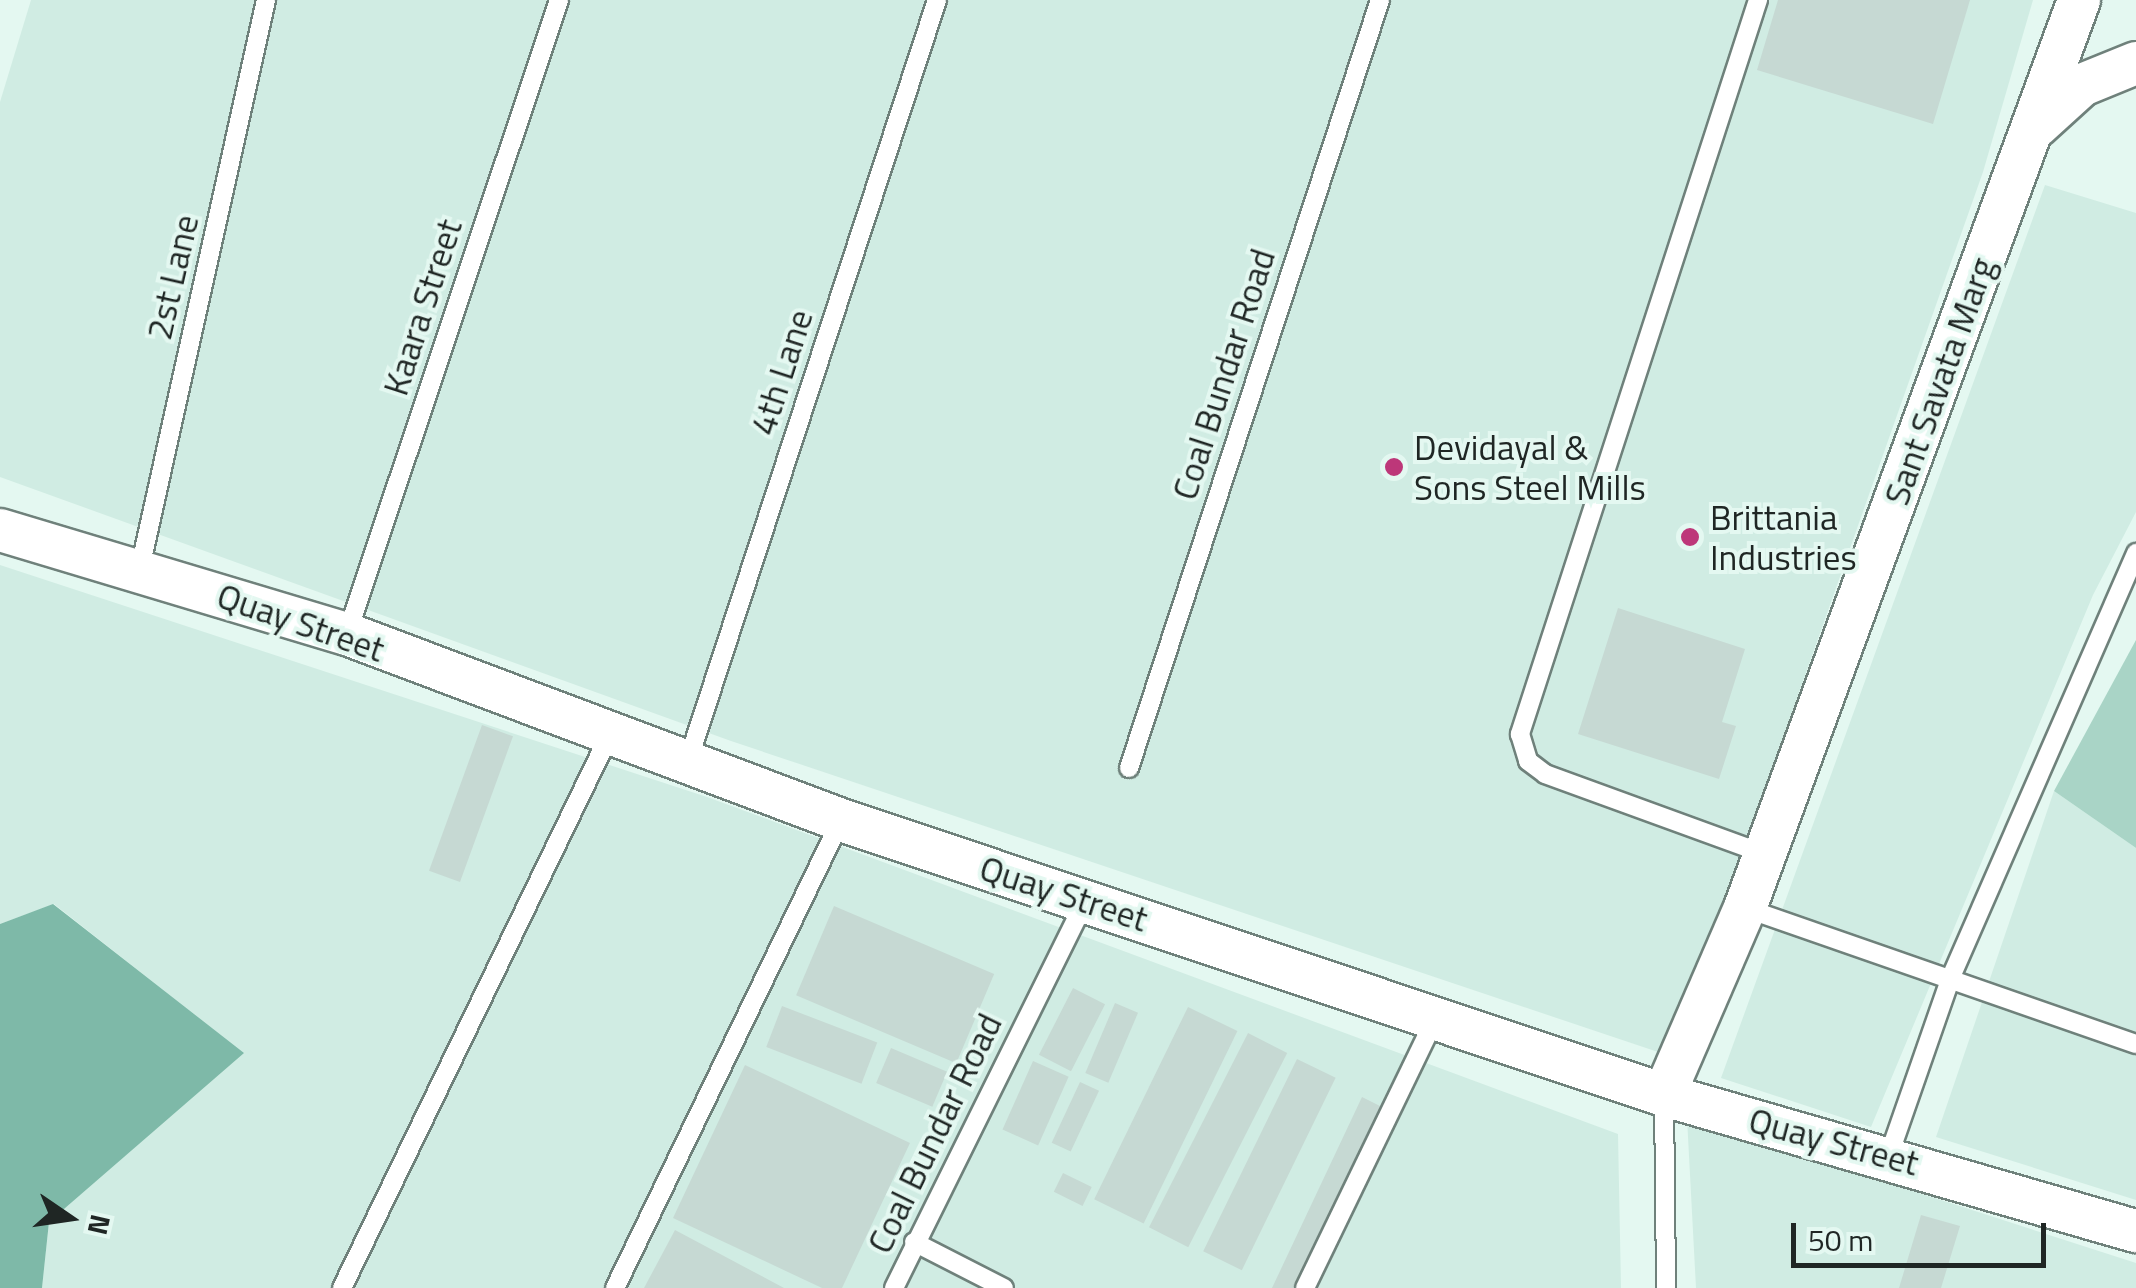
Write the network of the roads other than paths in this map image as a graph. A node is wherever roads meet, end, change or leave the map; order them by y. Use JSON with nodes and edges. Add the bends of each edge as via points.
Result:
{"nodes":[{"id":1,"x":266,"y":0,"type":"edge"},
{"id":2,"x":559,"y":0,"type":"edge"},
{"id":3,"x":936,"y":0,"type":"edge"},
{"id":4,"x":1380,"y":0,"type":"edge"},
{"id":5,"x":1758,"y":0,"type":"edge"},
{"id":6,"x":2079,"y":0,"type":"edge"},
{"id":7,"x":2136,"y":63,"type":"edge"},
{"id":8,"x":2031,"y":132,"type":"junction"},
{"id":9,"x":0,"y":530,"type":"edge"},
{"id":10,"x":2136,"y":553,"type":"edge"},
{"id":11,"x":140,"y":568,"type":"junction"},
{"id":12,"x":347,"y":634,"type":"junction"},
{"id":13,"x":608,"y":738,"type":"junction"},
{"id":14,"x":687,"y":764,"type":"junction"},
{"id":15,"x":1128,"y":768,"type":"dead end"},
{"id":16,"x":840,"y":820,"type":"junction"},
{"id":17,"x":1765,"y":854,"type":"junction"},
{"id":18,"x":1085,"y":900,"type":"junction"},
{"id":19,"x":1745,"y":908,"type":"junction"},
{"id":20,"x":1951,"y":976,"type":"junction"},
{"id":21,"x":1435,"y":1019,"type":"junction"},
{"id":22,"x":2136,"y":1044,"type":"edge"},
{"id":23,"x":1664,"y":1095,"type":"junction"},
{"id":24,"x":1889,"y":1155,"type":"junction"},
{"id":25,"x":2136,"y":1231,"type":"edge"},
{"id":26,"x":914,"y":1242,"type":"junction"},
{"id":27,"x":342,"y":1288,"type":"edge"},
{"id":28,"x":615,"y":1288,"type":"edge"},
{"id":29,"x":894,"y":1288,"type":"edge"},
{"id":30,"x":1004,"y":1288,"type":"edge"},
{"id":31,"x":1305,"y":1288,"type":"edge"},
{"id":32,"x":1666,"y":1288,"type":"edge"}],
"edges":[{"from":1,"to":11,"type":"lane","name":"2st Lane"},
{"from":2,"to":12,"type":"lane","name":"Kaara Street"},
{"from":3,"to":14,"type":"lane","name":"4th Lane"},
{"from":4,"to":15,"type":"lane","name":"Coal Bundar Road"},
{"from":5,"to":17,"type":"lane","via":[[1520,734],[1528,761],[1545,774]]},
{"from":6,"to":8,"type":"street","name":"Sant Savata Marg"},
{"from":7,"to":8,"type":"street","via":[[2082,85]]},
{"from":8,"to":17,"type":"street","name":"Sant Savata Marg"},
{"from":9,"to":11,"type":"street","name":"Quay Street"},
{"from":10,"to":20,"type":"lane"},
{"from":11,"to":12,"type":"street","name":"Quay Street"},
{"from":12,"to":13,"type":"street","name":"Quay Street"},
{"from":13,"to":14,"type":"street","name":"Quay Street"},
{"from":13,"to":27,"type":"lane"},
{"from":14,"to":16,"type":"street","name":"Quay Street"},
{"from":16,"to":18,"type":"street","name":"Quay Street"},
{"from":16,"to":28,"type":"lane"},
{"from":17,"to":19,"type":"street","name":"Sant Savata Marg"},
{"from":18,"to":21,"type":"street","name":"Quay Street"},
{"from":18,"to":26,"type":"lane","name":"Coal Bundar Road"},
{"from":19,"to":20,"type":"lane"},
{"from":19,"to":23,"type":"street","name":"Sant Savata Marg"},
{"from":20,"to":22,"type":"lane"},
{"from":20,"to":24,"type":"lane"},
{"from":21,"to":23,"type":"street","name":"Quay Street"},
{"from":21,"to":31,"type":"lane"},
{"from":23,"to":24,"type":"street","name":"Quay Street"},
{"from":23,"to":32,"type":"lane"},
{"from":24,"to":25,"type":"street","name":"Quay Street"},
{"from":26,"to":29,"type":"lane","name":"Coal Bundar Road"},
{"from":26,"to":30,"type":"lane"}]}
